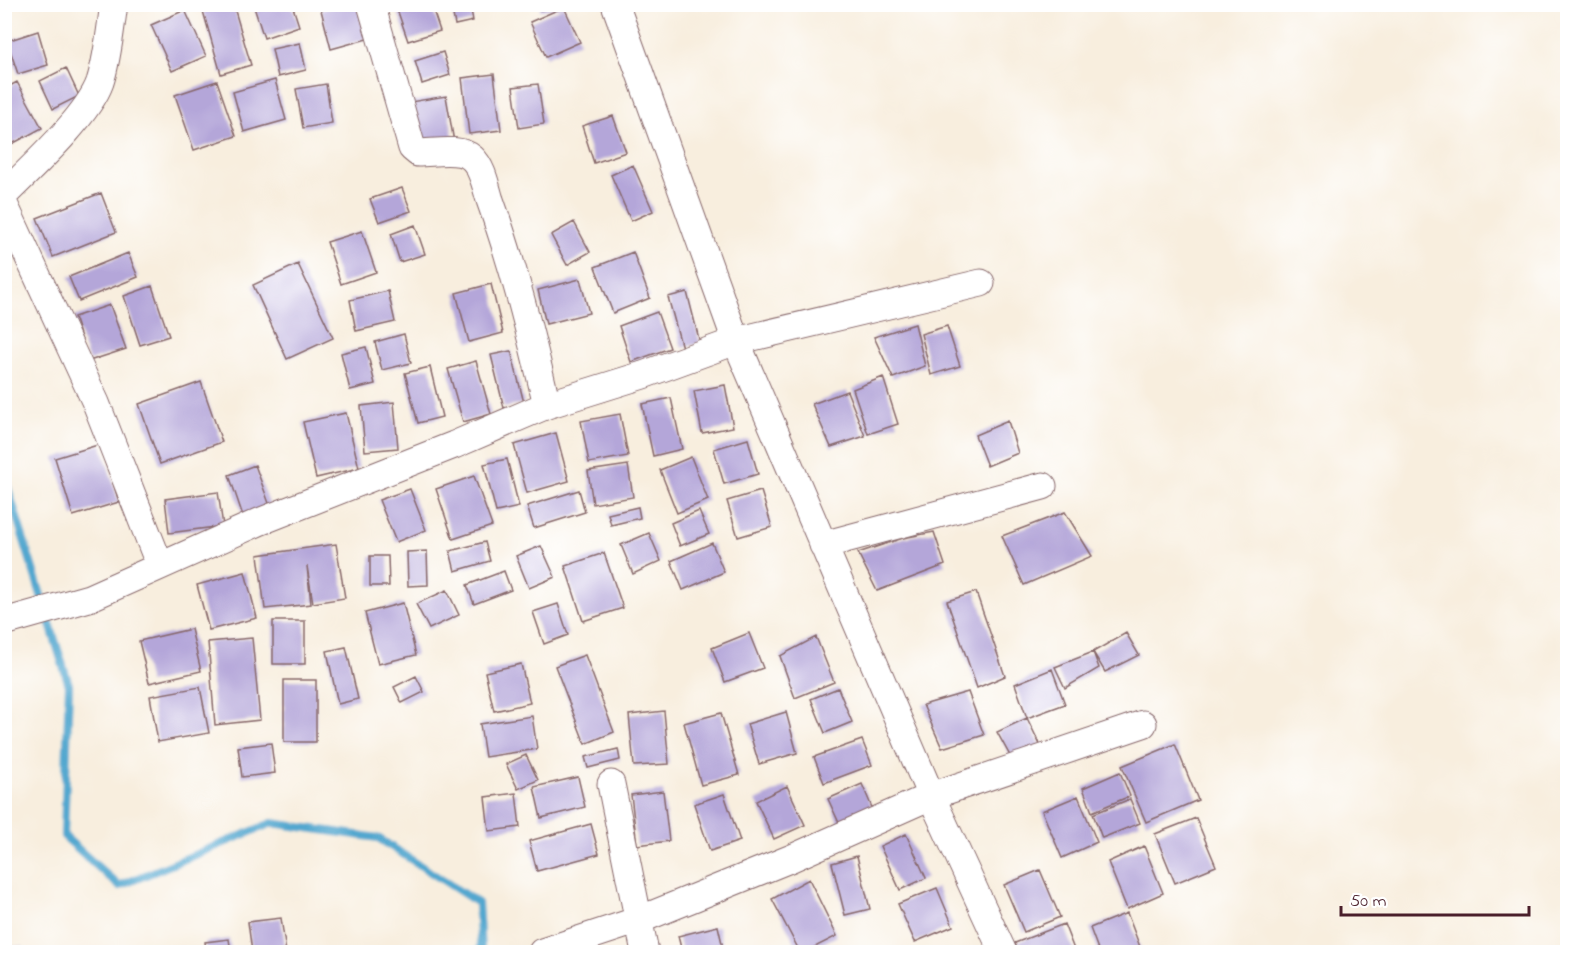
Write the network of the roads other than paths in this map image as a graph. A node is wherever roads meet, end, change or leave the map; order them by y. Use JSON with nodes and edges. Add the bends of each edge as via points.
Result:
{"nodes":[{"id":1,"x":114,"y":4,"type":"edge"},
{"id":2,"x":371,"y":4,"type":"edge"},
{"id":3,"x":615,"y":4,"type":"edge"},
{"id":4,"x":4,"y":195,"type":"edge"},
{"id":5,"x":4,"y":204,"type":"edge"},
{"id":6,"x":981,"y":283,"type":"dead end"},
{"id":7,"x":736,"y":341,"type":"junction"},
{"id":8,"x":547,"y":405,"type":"junction"},
{"id":9,"x":1043,"y":486,"type":"dead end"},
{"id":10,"x":823,"y":545,"type":"junction"},
{"id":11,"x":160,"y":566,"type":"junction"},
{"id":12,"x":4,"y":622,"type":"edge"},
{"id":13,"x":1143,"y":724,"type":"dead end"},
{"id":14,"x":611,"y":784,"type":"dead end"},
{"id":15,"x":931,"y":796,"type":"junction"},
{"id":16,"x":639,"y":920,"type":"junction"},
{"id":17,"x":542,"y":952,"type":"edge"},
{"id":18,"x":645,"y":952,"type":"edge"},
{"id":19,"x":1003,"y":952,"type":"edge"}],
"edges":[{"from":1,"to":4,"type":"street","via":[[105,62],[87,106]]},
{"from":2,"to":8,"type":"street","via":[[412,148],[418,153],[466,154],[478,166],[506,246]]},
{"from":3,"to":7,"type":"street"},
{"from":5,"to":11,"type":"street","via":[[96,403]]},
{"from":6,"to":7,"type":"street"},
{"from":7,"to":8,"type":"street"},
{"from":7,"to":10,"type":"street"},
{"from":8,"to":11,"type":"street"},
{"from":9,"to":10,"type":"street"},
{"from":10,"to":15,"type":"street"},
{"from":11,"to":12,"type":"street","via":[[89,598]]},
{"from":13,"to":15,"type":"street"},
{"from":14,"to":16,"type":"street"},
{"from":15,"to":16,"type":"street"},
{"from":15,"to":19,"type":"street"},
{"from":16,"to":17,"type":"street"},
{"from":16,"to":18,"type":"street"}]}
